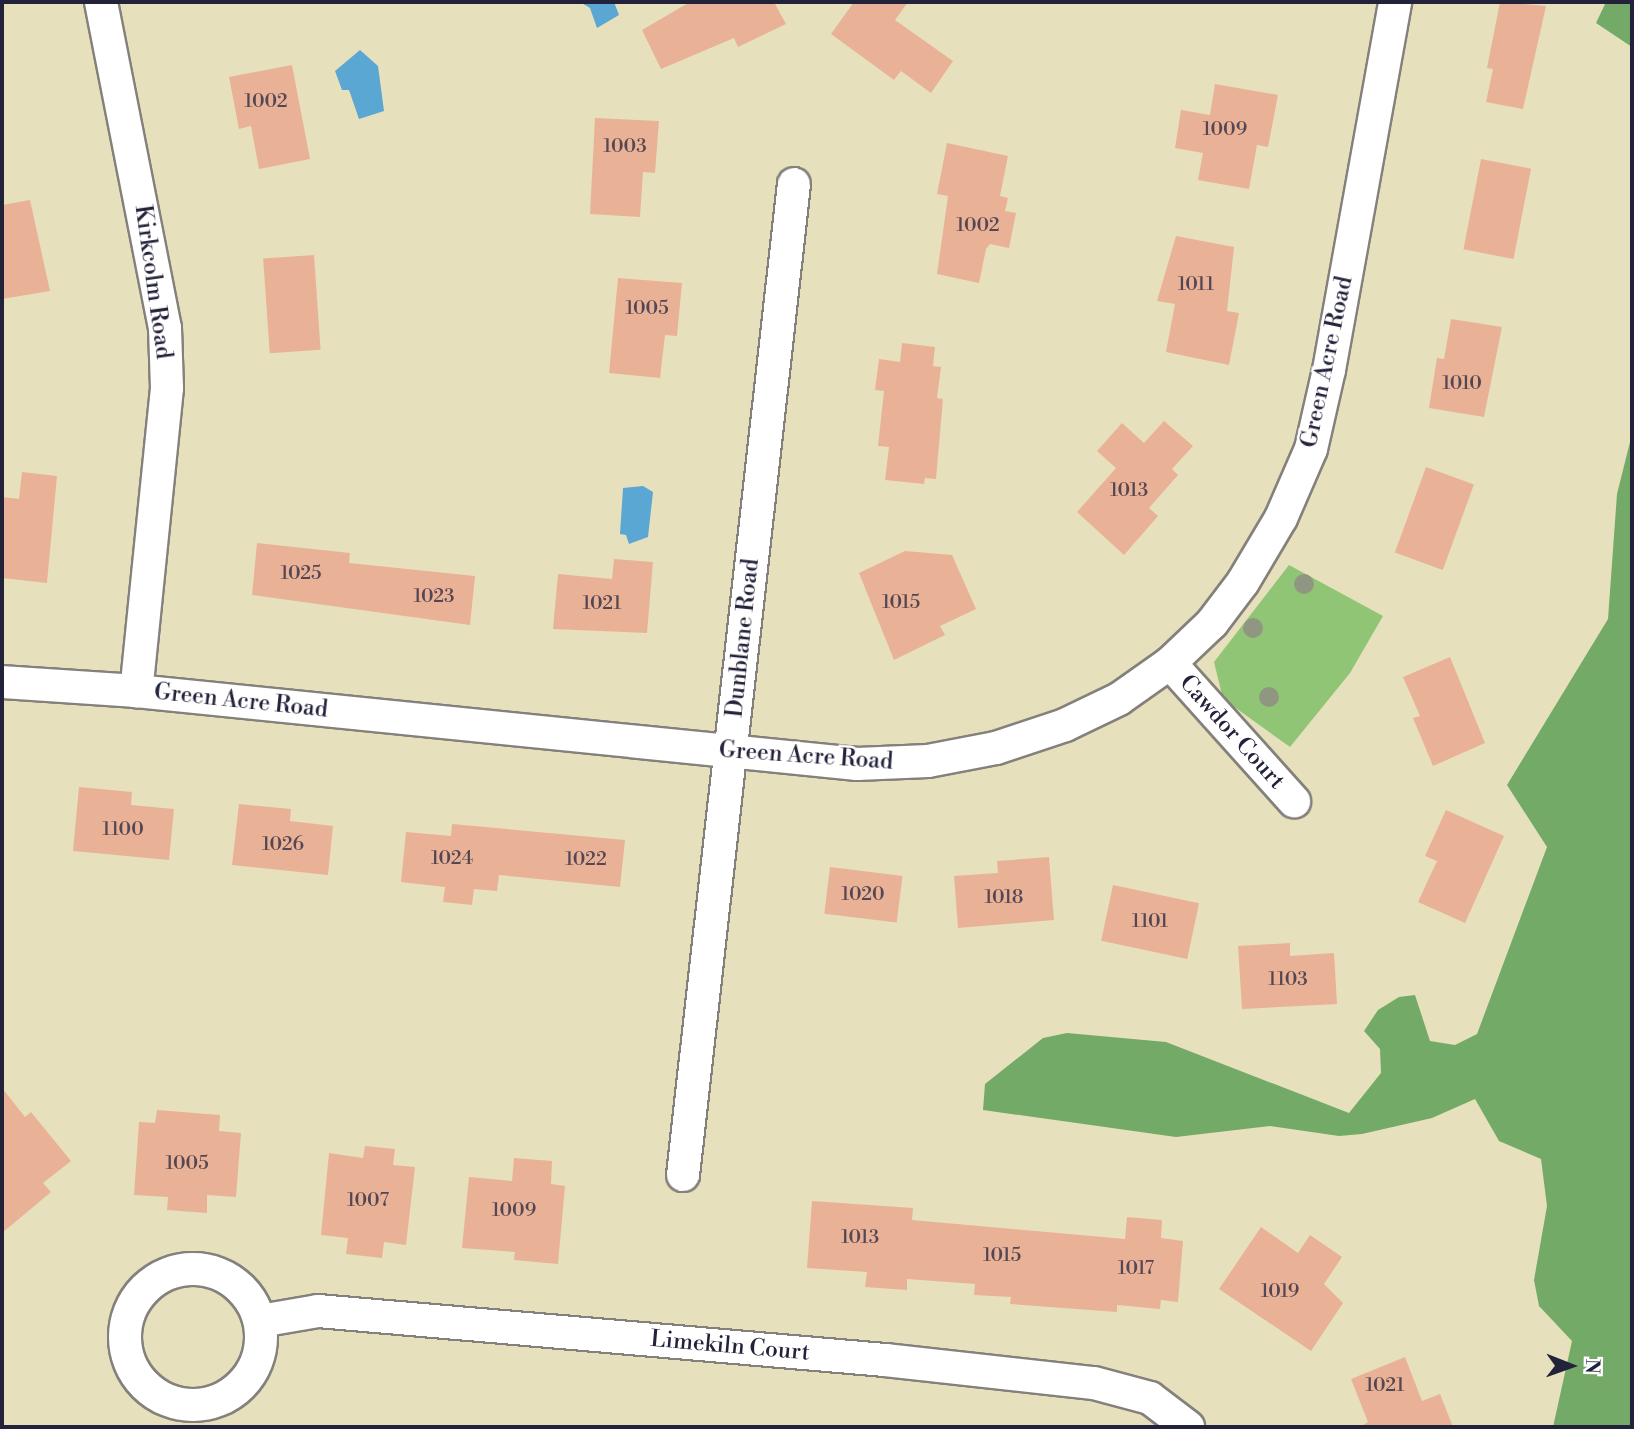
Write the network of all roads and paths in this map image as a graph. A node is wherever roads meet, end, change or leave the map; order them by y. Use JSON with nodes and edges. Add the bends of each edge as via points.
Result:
{"nodes":[{"id":1,"x":101,"y":2,"type":"edge"},
{"id":2,"x":1395,"y":2,"type":"edge"},
{"id":3,"x":794,"y":184,"type":"dead end"},
{"id":4,"x":1170,"y":663,"type":"junction"},
{"id":5,"x":2,"y":682,"type":"edge"},
{"id":6,"x":136,"y":691,"type":"junction"},
{"id":7,"x":730,"y":751,"type":"junction"},
{"id":8,"x":1293,"y":801,"type":"dead end"},
{"id":9,"x":683,"y":1175,"type":"dead end"},
{"id":10,"x":260,"y":1321,"type":"junction"},
{"id":11,"x":1188,"y":1427,"type":"edge"}],
"edges":[{"from":1,"to":6,"type":"street","name":"Kirkcolm Road","via":[[164,328],[167,388]]},
{"from":2,"to":4,"type":"street","name":"Green Acre Road","via":[[1311,449],[1281,519],[1243,583]]},
{"from":3,"to":7,"type":"street","name":"Dunblane Road"},
{"from":4,"to":7,"type":"street","name":"Green Acre Road","via":[[1119,699],[1065,725],[996,748],[928,761],[857,764]]},
{"from":4,"to":8,"type":"street","name":"Cawdor Court"},
{"from":5,"to":6,"type":"street","name":"Green Acre Road"},
{"from":6,"to":7,"type":"street","name":"Green Acre Road"},
{"from":7,"to":9,"type":"street","name":"Dunblane Road"},
{"from":10,"to":10,"type":"street","via":[[250,1299],[234,1282],[214,1271],[190,1268],[167,1273],[147,1285],[132,1304],[124,1326],[125,1350],[133,1372],[147,1389],[186,1406],[208,1405],[244,1382],[261,1343]]},
{"from":10,"to":11,"type":"street","name":"Limekiln Court","via":[[318,1311],[1081,1382],[1150,1398]]}]}
